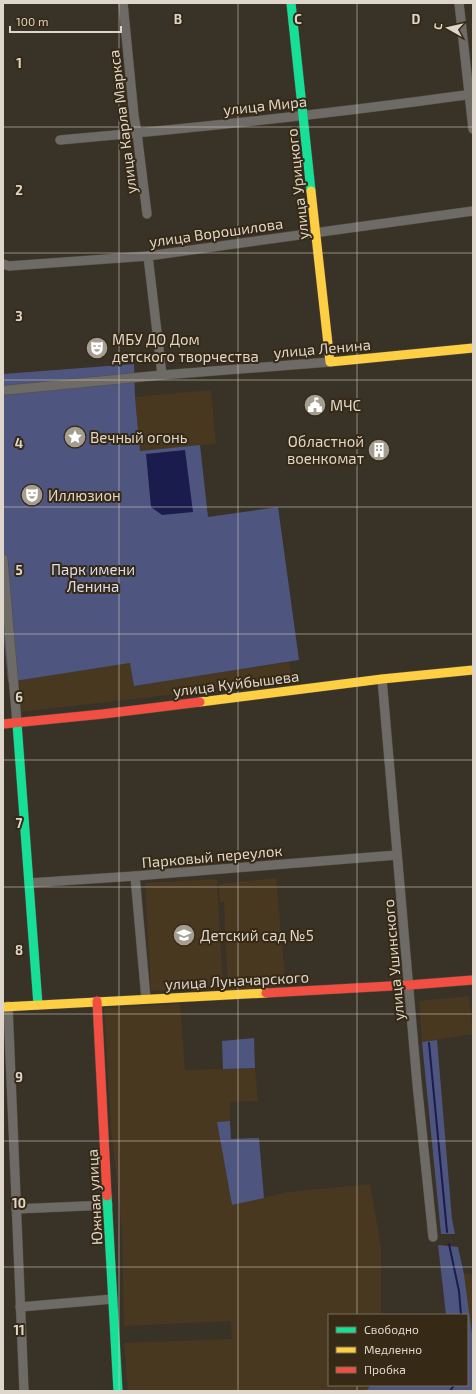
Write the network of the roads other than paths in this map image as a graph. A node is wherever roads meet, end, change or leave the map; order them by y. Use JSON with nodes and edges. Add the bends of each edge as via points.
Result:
{"nodes":[{"id":1,"x":123,"y":3,"type":"edge"},
{"id":2,"x":291,"y":3,"type":"edge"},
{"id":3,"x":459,"y":3,"type":"edge"},
{"id":4,"x":471,"y":94,"type":"edge"},
{"id":5,"x":304,"y":115,"type":"junction"},
{"id":6,"x":473,"y":129,"type":"edge"},
{"id":7,"x":137,"y":133,"type":"junction"},
{"id":8,"x":60,"y":140,"type":"dead end"},
{"id":9,"x":473,"y":211,"type":"edge"},
{"id":10,"x":147,"y":214,"type":"dead end"},
{"id":11,"x":316,"y":233,"type":"junction"},
{"id":12,"x":148,"y":256,"type":"junction"},
{"id":13,"x":6,"y":265,"type":"edge"},
{"id":14,"x":473,"y":348,"type":"edge"},
{"id":15,"x":330,"y":362,"type":"junction"},
{"id":16,"x":162,"y":375,"type":"junction"},
{"id":17,"x":7,"y":390,"type":"dead end"},
{"id":18,"x":3,"y":559,"type":"edge"},
{"id":19,"x":473,"y":670,"type":"edge"},
{"id":20,"x":382,"y":679,"type":"junction"},
{"id":21,"x":17,"y":723,"type":"junction"},
{"id":22,"x":3,"y":724,"type":"edge"},
{"id":23,"x":397,"y":855,"type":"junction"},
{"id":24,"x":136,"y":876,"type":"junction"},
{"id":25,"x":29,"y":883,"type":"junction"},
{"id":26,"x":473,"y":980,"type":"edge"},
{"id":27,"x":409,"y":985,"type":"junction"},
{"id":28,"x":146,"y":998,"type":"junction"},
{"id":29,"x":96,"y":1001,"type":"junction"},
{"id":30,"x":38,"y":1005,"type":"junction"},
{"id":31,"x":6,"y":1006,"type":"edge"},
{"id":32,"x":108,"y":1205,"type":"junction"},
{"id":33,"x":16,"y":1209,"type":"junction"},
{"id":34,"x":433,"y":1237,"type":"dead end"},
{"id":35,"x":113,"y":1299,"type":"junction"},
{"id":36,"x":20,"y":1307,"type":"junction"},
{"id":37,"x":24,"y":1391,"type":"edge"},
{"id":38,"x":118,"y":1391,"type":"edge"}],
"edges":[{"from":1,"to":7,"type":"street","name":"улица Карла Маркса"},
{"from":2,"to":5,"type":"street","name":"улица Урицкого"},
{"from":3,"to":4,"type":"street"},
{"from":4,"to":5,"type":"street","name":"улица Мира"},
{"from":4,"to":6,"type":"street"},
{"from":5,"to":7,"type":"street","name":"улица Мира"},
{"from":5,"to":11,"type":"street","name":"улица Урицкого"},
{"from":7,"to":8,"type":"street","name":"улица Мира"},
{"from":7,"to":10,"type":"street","name":"улица Карла Маркса"},
{"from":9,"to":11,"type":"street","name":"улица Ворошилова"},
{"from":11,"to":12,"type":"street","name":"улица Ворошилова"},
{"from":11,"to":15,"type":"street","name":"улица Урицкого"},
{"from":12,"to":13,"type":"street","name":"улица Ворошилова"},
{"from":12,"to":16,"type":"street"},
{"from":14,"to":15,"type":"street","name":"улица Ленина"},
{"from":15,"to":16,"type":"street","name":"улица Ленина"},
{"from":16,"to":17,"type":"street","name":"улица Ленина"},
{"from":18,"to":21,"type":"street"},
{"from":19,"to":20,"type":"street","name":"улица Куйбышева"},
{"from":20,"to":21,"type":"street","name":"улица Куйбышева"},
{"from":20,"to":23,"type":"street","name":"улица Ушинского"},
{"from":21,"to":22,"type":"street","name":"улица Куйбышева"},
{"from":21,"to":25,"type":"street"},
{"from":23,"to":24,"type":"street","name":"Парковый переулок"},
{"from":23,"to":27,"type":"street","name":"улица Ушинского"},
{"from":24,"to":25,"type":"street","name":"Парковый переулок"},
{"from":24,"to":28,"type":"street"},
{"from":25,"to":30,"type":"street"},
{"from":26,"to":27,"type":"street","name":"улица Луначарского"},
{"from":27,"to":28,"type":"street","name":"улица Луначарского"},
{"from":27,"to":34,"type":"street","name":"улица Ушинского"},
{"from":28,"to":29,"type":"street","name":"улица Луначарского"},
{"from":29,"to":30,"type":"street","name":"улица Луначарского"},
{"from":29,"to":32,"type":"street","name":"Южная улица"},
{"from":30,"to":31,"type":"street","name":"улица Луначарского"},
{"from":31,"to":33,"type":"street"},
{"from":32,"to":33,"type":"street"},
{"from":32,"to":35,"type":"street","name":"Южная улица"},
{"from":33,"to":36,"type":"street"},
{"from":35,"to":36,"type":"street"},
{"from":35,"to":38,"type":"street","name":"Южная улица"},
{"from":36,"to":37,"type":"street"}]}
